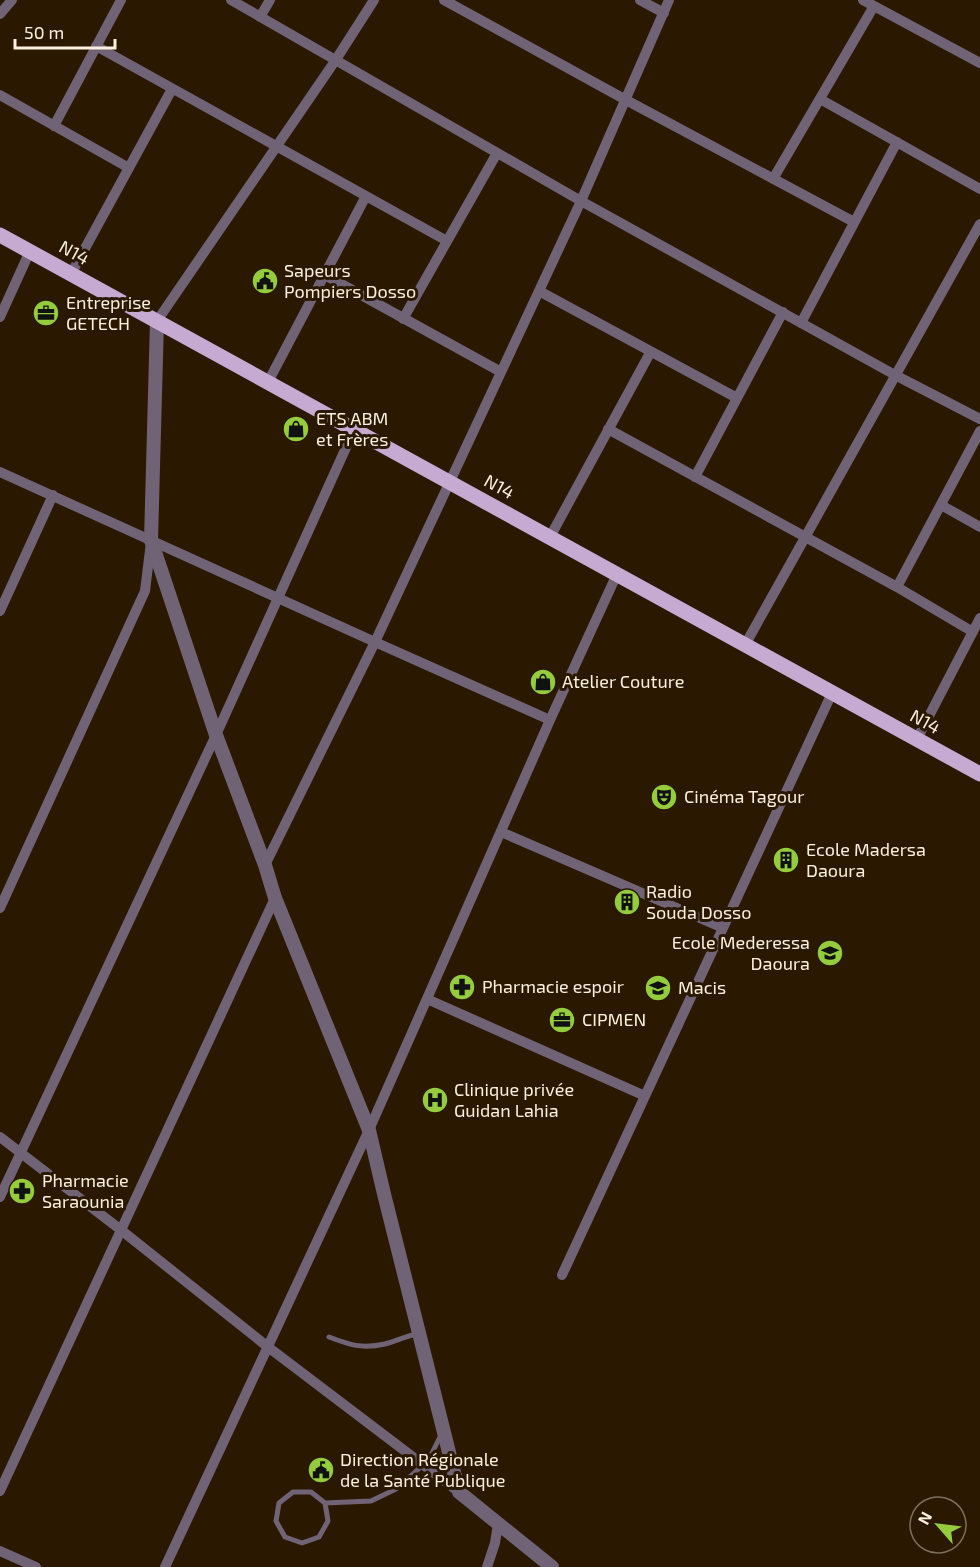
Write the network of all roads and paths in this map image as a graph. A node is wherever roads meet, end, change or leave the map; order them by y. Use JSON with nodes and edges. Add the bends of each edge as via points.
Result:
{"nodes":[{"id":1,"x":12,"y":0,"type":"edge"},
{"id":2,"x":121,"y":0,"type":"edge"},
{"id":3,"x":231,"y":0,"type":"edge"},
{"id":4,"x":270,"y":0,"type":"edge"},
{"id":5,"x":374,"y":0,"type":"edge"},
{"id":6,"x":444,"y":0,"type":"edge"},
{"id":7,"x":640,"y":0,"type":"edge"},
{"id":8,"x":669,"y":0,"type":"edge"},
{"id":9,"x":863,"y":0,"type":"edge"},
{"id":10,"x":874,"y":6,"type":"junction"},
{"id":11,"x":664,"y":13,"type":"junction"},
{"id":12,"x":0,"y":14,"type":"edge"},
{"id":13,"x":260,"y":17,"type":"junction"},
{"id":14,"x":96,"y":46,"type":"junction"},
{"id":15,"x":336,"y":61,"type":"junction"},
{"id":16,"x":980,"y":63,"type":"edge"},
{"id":17,"x":172,"y":89,"type":"junction"},
{"id":18,"x":0,"y":95,"type":"edge"},
{"id":19,"x":820,"y":99,"type":"junction"},
{"id":20,"x":626,"y":100,"type":"junction"},
{"id":21,"x":54,"y":126,"type":"junction"},
{"id":22,"x":897,"y":142,"type":"junction"},
{"id":23,"x":277,"y":147,"type":"junction"},
{"id":24,"x":496,"y":153,"type":"junction"},
{"id":25,"x":129,"y":168,"type":"junction"},
{"id":26,"x":774,"y":179,"type":"junction"},
{"id":27,"x":980,"y":189,"type":"edge"},
{"id":28,"x":366,"y":196,"type":"junction"},
{"id":29,"x":581,"y":201,"type":"junction"},
{"id":30,"x":854,"y":222,"type":"junction"},
{"id":31,"x":980,"y":224,"type":"edge"},
{"id":32,"x":0,"y":235,"type":"edge"},
{"id":33,"x":447,"y":241,"type":"junction"},
{"id":34,"x":30,"y":251,"type":"junction"},
{"id":35,"x":71,"y":274,"type":"junction"},
{"id":36,"x":324,"y":275,"type":"junction"},
{"id":37,"x":539,"y":291,"type":"junction"},
{"id":38,"x":783,"y":312,"type":"junction"},
{"id":39,"x":0,"y":317,"type":"edge"},
{"id":40,"x":403,"y":319,"type":"junction"},
{"id":41,"x":157,"y":321,"type":"junction"},
{"id":42,"x":801,"y":323,"type":"junction"},
{"id":43,"x":650,"y":352,"type":"junction"},
{"id":44,"x":501,"y":372,"type":"junction"},
{"id":45,"x":895,"y":375,"type":"junction"},
{"id":46,"x":268,"y":382,"type":"junction"},
{"id":47,"x":737,"y":398,"type":"junction"},
{"id":48,"x":980,"y":419,"type":"edge"},
{"id":49,"x":608,"y":429,"type":"junction"},
{"id":50,"x":354,"y":430,"type":"junction"},
{"id":51,"x":980,"y":431,"type":"edge"},
{"id":52,"x":0,"y":472,"type":"edge"},
{"id":53,"x":695,"y":477,"type":"junction"},
{"id":54,"x":449,"y":482,"type":"junction"},
{"id":55,"x":52,"y":495,"type":"junction"},
{"id":56,"x":941,"y":505,"type":"junction"},
{"id":57,"x":980,"y":527,"type":"edge"},
{"id":58,"x":550,"y":537,"type":"junction"},
{"id":59,"x":805,"y":537,"type":"junction"},
{"id":60,"x":151,"y":540,"type":"junction"},
{"id":61,"x":617,"y":574,"type":"junction"},
{"id":62,"x":897,"y":587,"type":"junction"},
{"id":63,"x":278,"y":598,"type":"junction"},
{"id":64,"x":0,"y":611,"type":"edge"},
{"id":65,"x":980,"y":618,"type":"edge"},
{"id":66,"x":973,"y":632,"type":"junction"},
{"id":67,"x":375,"y":642,"type":"junction"},
{"id":68,"x":745,"y":645,"type":"junction"},
{"id":69,"x":832,"y":693,"type":"junction"},
{"id":70,"x":550,"y":720,"type":"junction"},
{"id":71,"x":216,"y":735,"type":"junction"},
{"id":72,"x":916,"y":739,"type":"junction"},
{"id":73,"x":980,"y":774,"type":"edge"},
{"id":74,"x":501,"y":832,"type":"junction"},
{"id":75,"x":265,"y":865,"type":"junction"},
{"id":76,"x":275,"y":898,"type":"junction"},
{"id":77,"x":2,"y":901,"type":"edge"},
{"id":78,"x":723,"y":928,"type":"junction"},
{"id":79,"x":427,"y":999,"type":"junction"},
{"id":80,"x":645,"y":1096,"type":"junction"},
{"id":81,"x":369,"y":1130,"type":"junction"},
{"id":82,"x":0,"y":1137,"type":"edge"},
{"id":83,"x":21,"y":1153,"type":"junction"},
{"id":84,"x":0,"y":1197,"type":"edge"},
{"id":85,"x":121,"y":1230,"type":"junction"},
{"id":86,"x":562,"y":1275,"type":"dead end"},
{"id":87,"x":419,"y":1334,"type":"junction"},
{"id":88,"x":328,"y":1337,"type":"dead end"},
{"id":89,"x":268,"y":1347,"type":"junction"},
{"id":90,"x":443,"y":1430,"type":"junction"},
{"id":91,"x":423,"y":1465,"type":"junction"},
{"id":92,"x":0,"y":1491,"type":"edge"},
{"id":93,"x":459,"y":1492,"type":"junction"},
{"id":94,"x":325,"y":1503,"type":"junction"},
{"id":95,"x":498,"y":1524,"type":"junction"},
{"id":96,"x":0,"y":1551,"type":"edge"},
{"id":97,"x":36,"y":1567,"type":"edge"},
{"id":98,"x":165,"y":1567,"type":"edge"},
{"id":99,"x":487,"y":1567,"type":"edge"},
{"id":100,"x":552,"y":1567,"type":"edge"}],
"edges":[{"from":1,"to":12,"type":"street"},
{"from":2,"to":14,"type":"street"},
{"from":3,"to":13,"type":"street"},
{"from":4,"to":13,"type":"street"},
{"from":5,"to":15,"type":"street"},
{"from":6,"to":20,"type":"street"},
{"from":7,"to":11,"type":"street"},
{"from":8,"to":11,"type":"street"},
{"from":9,"to":10,"type":"street"},
{"from":10,"to":16,"type":"street"},
{"from":10,"to":19,"type":"street"},
{"from":11,"to":20,"type":"street"},
{"from":13,"to":15,"type":"street"},
{"from":14,"to":17,"type":"street"},
{"from":14,"to":21,"type":"street"},
{"from":15,"to":23,"type":"street"},
{"from":15,"to":24,"type":"street"},
{"from":17,"to":23,"type":"street"},
{"from":17,"to":25,"type":"street"},
{"from":18,"to":21,"type":"street"},
{"from":19,"to":22,"type":"street"},
{"from":19,"to":26,"type":"street"},
{"from":20,"to":26,"type":"street"},
{"from":20,"to":29,"type":"street"},
{"from":21,"to":25,"type":"street"},
{"from":22,"to":27,"type":"street"},
{"from":22,"to":30,"type":"street"},
{"from":23,"to":28,"type":"street"},
{"from":23,"to":41,"type":"street"},
{"from":24,"to":29,"type":"street"},
{"from":24,"to":33,"type":"street"},
{"from":25,"to":35,"type":"street"},
{"from":26,"to":30,"type":"street"},
{"from":28,"to":33,"type":"street"},
{"from":28,"to":36,"type":"street"},
{"from":29,"to":37,"type":"street"},
{"from":29,"to":38,"type":"street"},
{"from":30,"to":42,"type":"street"},
{"from":31,"to":45,"type":"street"},
{"from":32,"to":34,"type":"main road","name":"N14"},
{"from":33,"to":40,"type":"street"},
{"from":34,"to":35,"type":"main road","name":"N14"},
{"from":34,"to":39,"type":"street"},
{"from":35,"to":41,"type":"main road","name":"N14"},
{"from":36,"to":40,"type":"street"},
{"from":36,"to":46,"type":"street"},
{"from":37,"to":43,"type":"street"},
{"from":37,"to":44,"type":"street"},
{"from":38,"to":42,"type":"street"},
{"from":38,"to":47,"type":"street"},
{"from":40,"to":44,"type":"street"},
{"from":41,"to":46,"type":"main road","name":"N14"},
{"from":41,"to":60,"type":"street"},
{"from":42,"to":45,"type":"street"},
{"from":43,"to":47,"type":"street"},
{"from":43,"to":49,"type":"street"},
{"from":44,"to":54,"type":"street"},
{"from":45,"to":48,"type":"street"},
{"from":45,"to":59,"type":"street"},
{"from":46,"to":50,"type":"main road","name":"N14"},
{"from":47,"to":53,"type":"street"},
{"from":49,"to":53,"type":"street"},
{"from":49,"to":58,"type":"street"},
{"from":50,"to":54,"type":"main road","name":"N14"},
{"from":50,"to":63,"type":"street"},
{"from":51,"to":56,"type":"street"},
{"from":52,"to":55,"type":"street"},
{"from":53,"to":59,"type":"street"},
{"from":54,"to":58,"type":"main road","name":"N14"},
{"from":54,"to":67,"type":"street"},
{"from":55,"to":60,"type":"street"},
{"from":55,"to":64,"type":"street"},
{"from":56,"to":57,"type":"street"},
{"from":56,"to":62,"type":"street"},
{"from":58,"to":61,"type":"main road","name":"N14"},
{"from":59,"to":62,"type":"street"},
{"from":59,"to":68,"type":"street"},
{"from":60,"to":63,"type":"street"},
{"from":60,"to":71,"type":"street"},
{"from":60,"to":77,"type":"street","via":[[145,591]]},
{"from":61,"to":68,"type":"main road","name":"N14"},
{"from":61,"to":70,"type":"street"},
{"from":62,"to":66,"type":"street"},
{"from":63,"to":67,"type":"street"},
{"from":63,"to":71,"type":"street"},
{"from":65,"to":66,"type":"street"},
{"from":66,"to":72,"type":"street"},
{"from":67,"to":70,"type":"street"},
{"from":67,"to":75,"type":"street"},
{"from":68,"to":69,"type":"main road","name":"N14"},
{"from":69,"to":72,"type":"main road","name":"N14"},
{"from":69,"to":78,"type":"street"},
{"from":70,"to":74,"type":"street"},
{"from":71,"to":75,"type":"street"},
{"from":71,"to":83,"type":"street"},
{"from":72,"to":73,"type":"main road","name":"N14"},
{"from":74,"to":78,"type":"street"},
{"from":74,"to":79,"type":"street"},
{"from":75,"to":76,"type":"street"},
{"from":76,"to":81,"type":"street"},
{"from":76,"to":85,"type":"street"},
{"from":78,"to":80,"type":"street"},
{"from":79,"to":80,"type":"street"},
{"from":79,"to":81,"type":"street"},
{"from":80,"to":86,"type":"street"},
{"from":81,"to":87,"type":"street"},
{"from":81,"to":89,"type":"street"},
{"from":82,"to":83,"type":"street"},
{"from":83,"to":84,"type":"street"},
{"from":83,"to":85,"type":"street"},
{"from":85,"to":89,"type":"street"},
{"from":85,"to":92,"type":"street"},
{"from":87,"to":88,"type":"lane","via":[[364,1347]]},
{"from":87,"to":90,"type":"street"},
{"from":89,"to":91,"type":"street"},
{"from":89,"to":98,"type":"street"},
{"from":90,"to":91,"type":"lane"},
{"from":90,"to":93,"type":"street"},
{"from":91,"to":93,"type":"street"},
{"from":91,"to":94,"type":"lane","via":[[396,1489],[371,1501]]},
{"from":93,"to":95,"type":"street"},
{"from":94,"to":94,"type":"lane","via":[[311,1492],[293,1492],[279,1503],[276,1521],[285,1537],[302,1543],[319,1537],[328,1521]]},
{"from":95,"to":99,"type":"street"},
{"from":95,"to":100,"type":"street"},
{"from":96,"to":97,"type":"street"}]}
